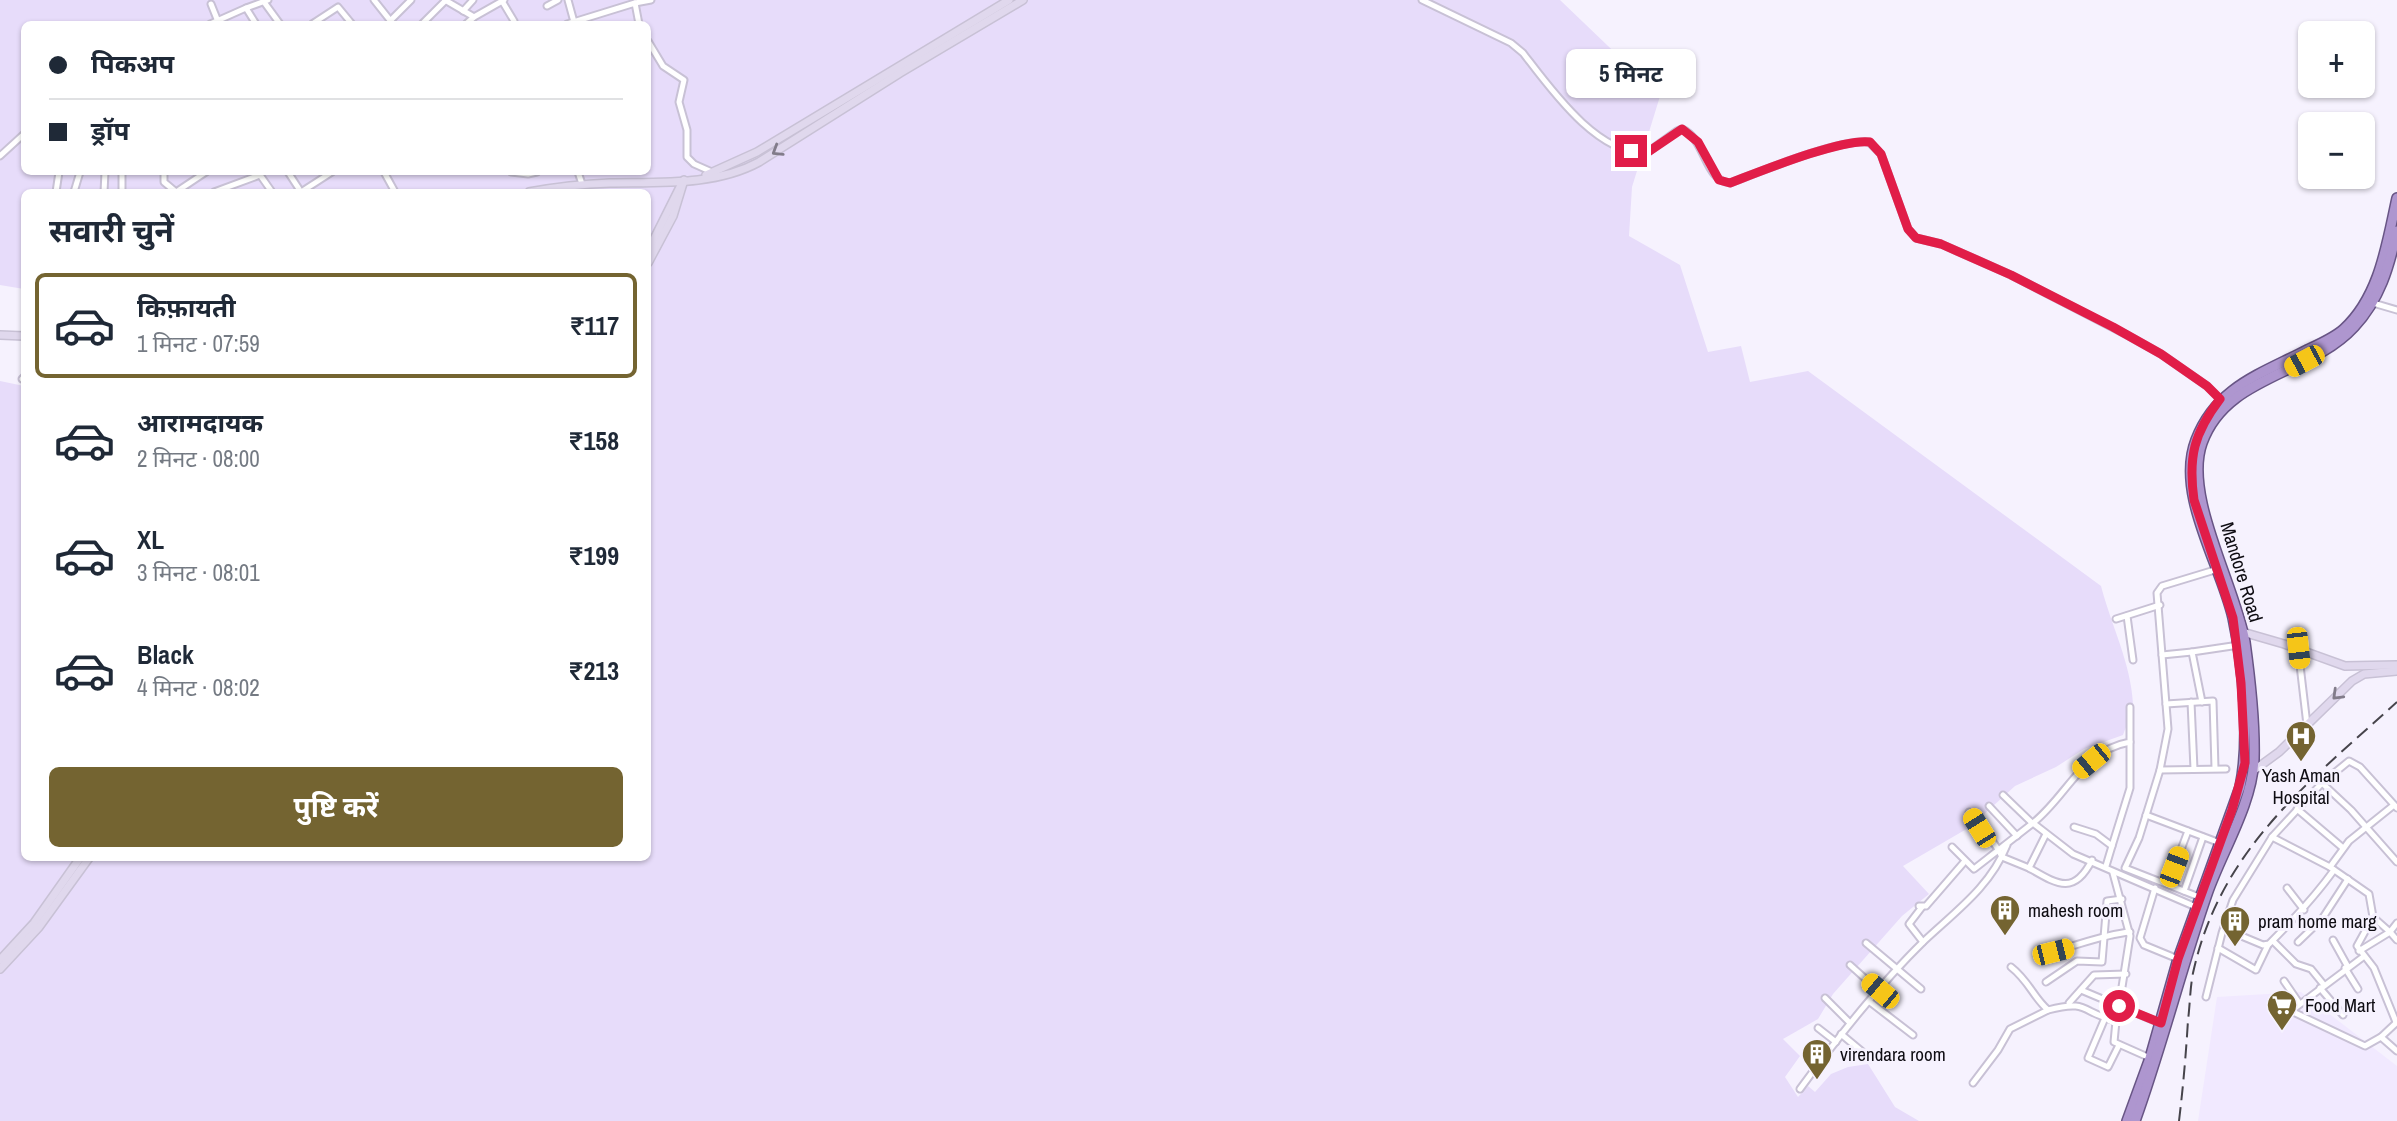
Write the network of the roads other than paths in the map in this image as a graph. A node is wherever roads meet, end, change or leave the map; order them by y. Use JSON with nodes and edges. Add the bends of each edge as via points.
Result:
{"nodes":[{"id":1,"x":334,"y":0,"type":"edge"},
{"id":2,"x":374,"y":0,"type":"edge"},
{"id":3,"x":411,"y":0,"type":"edge"},
{"id":4,"x":446,"y":0,"type":"edge"},
{"id":5,"x":473,"y":0,"type":"edge"},
{"id":6,"x":558,"y":0,"type":"edge"},
{"id":7,"x":568,"y":0,"type":"edge"},
{"id":8,"x":614,"y":0,"type":"edge"},
{"id":9,"x":651,"y":0,"type":"edge"},
{"id":10,"x":1009,"y":0,"type":"edge"},
{"id":11,"x":1023,"y":0,"type":"edge"},
{"id":12,"x":1422,"y":0,"type":"edge"},
{"id":13,"x":266,"y":1,"type":"edge"},
{"id":14,"x":503,"y":1,"type":"edge"},
{"id":15,"x":211,"y":4,"type":"dead end"},
{"id":16,"x":635,"y":4,"type":"junction"},
{"id":17,"x":547,"y":6,"type":"dead end"},
{"id":18,"x":338,"y":7,"type":"junction"},
{"id":19,"x":246,"y":8,"type":"junction"},
{"id":20,"x":616,"y":9,"type":"junction"},
{"id":21,"x":463,"y":11,"type":"junction"},
{"id":22,"x":474,"y":17,"type":"junction"},
{"id":23,"x":218,"y":21,"type":"edge"},
{"id":24,"x":222,"y":21,"type":"edge"},
{"id":25,"x":254,"y":21,"type":"edge"},
{"id":26,"x":277,"y":21,"type":"edge"},
{"id":27,"x":317,"y":21,"type":"edge"},
{"id":28,"x":350,"y":21,"type":"edge"},
{"id":29,"x":390,"y":21,"type":"edge"},
{"id":30,"x":393,"y":21,"type":"edge"},
{"id":31,"x":425,"y":21,"type":"edge"},
{"id":32,"x":469,"y":21,"type":"edge"},
{"id":33,"x":514,"y":21,"type":"dead end"},
{"id":34,"x":574,"y":21,"type":"edge"},
{"id":35,"x":577,"y":21,"type":"edge"},
{"id":36,"x":638,"y":21,"type":"edge"},
{"id":37,"x":651,"y":46,"type":"edge"},
{"id":38,"x":21,"y":137,"type":"edge"},
{"id":39,"x":0,"y":156,"type":"edge"},
{"id":40,"x":712,"y":172,"type":"junction"},
{"id":41,"x":164,"y":175,"type":"edge"},
{"id":42,"x":202,"y":175,"type":"edge"},
{"id":43,"x":254,"y":175,"type":"edge"},
{"id":44,"x":327,"y":175,"type":"edge"},
{"id":45,"x":579,"y":175,"type":"edge"},
{"id":46,"x":702,"y":177,"type":"junction"},
{"id":47,"x":684,"y":180,"type":"junction"},
{"id":48,"x":582,"y":184,"type":"junction"},
{"id":49,"x":172,"y":189,"type":"edge"},
{"id":50,"x":180,"y":189,"type":"edge"},
{"id":51,"x":221,"y":189,"type":"edge"},
{"id":52,"x":306,"y":189,"type":"edge"},
{"id":53,"x":549,"y":189,"type":"edge"},
{"id":54,"x":2397,"y":198,"type":"edge"},
{"id":55,"x":2397,"y":232,"type":"edge"},
{"id":56,"x":651,"y":244,"type":"edge"},
{"id":57,"x":651,"y":257,"type":"edge"},
{"id":58,"x":2373,"y":303,"type":"junction"},
{"id":59,"x":2397,"y":310,"type":"edge"},
{"id":60,"x":0,"y":335,"type":"edge"},
{"id":61,"x":21,"y":336,"type":"edge"},
{"id":62,"x":2220,"y":399,"type":"junction"},
{"id":63,"x":2218,"y":569,"type":"junction"},
{"id":64,"x":2160,"y":605,"type":"junction"},
{"id":65,"x":2127,"y":616,"type":"junction"},
{"id":66,"x":2116,"y":619,"type":"dead end"},
{"id":67,"x":2239,"y":632,"type":"junction"},
{"id":68,"x":2241,"y":645,"type":"junction"},
{"id":69,"x":2298,"y":648,"type":"junction"},
{"id":70,"x":2192,"y":652,"type":"junction"},
{"id":71,"x":2162,"y":655,"type":"junction"},
{"id":72,"x":2133,"y":660,"type":"dead end"},
{"id":73,"x":2397,"y":665,"type":"edge"},
{"id":74,"x":2397,"y":671,"type":"edge"},
{"id":75,"x":2191,"y":702,"type":"junction"},
{"id":76,"x":2202,"y":702,"type":"junction"},
{"id":77,"x":2166,"y":704,"type":"junction"},
{"id":78,"x":2130,"y":707,"type":"dead end"},
{"id":79,"x":2307,"y":724,"type":"junction"},
{"id":80,"x":2130,"y":742,"type":"junction"},
{"id":81,"x":2215,"y":768,"type":"junction"},
{"id":82,"x":2194,"y":769,"type":"junction"},
{"id":83,"x":2226,"y":769,"type":"dead end"},
{"id":84,"x":2160,"y":770,"type":"junction"},
{"id":85,"x":2253,"y":771,"type":"junction"},
{"id":86,"x":2322,"y":783,"type":"junction"},
{"id":87,"x":2003,"y":795,"type":"dead end"},
{"id":88,"x":1989,"y":806,"type":"dead end"},
{"id":89,"x":2396,"y":806,"type":"edge"},
{"id":90,"x":2297,"y":808,"type":"junction"},
{"id":91,"x":1969,"y":812,"type":"dead end"},
{"id":92,"x":2146,"y":815,"type":"junction"},
{"id":93,"x":2032,"y":822,"type":"junction"},
{"id":94,"x":2074,"y":827,"type":"dead end"},
{"id":95,"x":2367,"y":827,"type":"junction"},
{"id":96,"x":2188,"y":831,"type":"junction"},
{"id":97,"x":2046,"y":834,"type":"junction"},
{"id":98,"x":2017,"y":836,"type":"junction"},
{"id":99,"x":2203,"y":837,"type":"junction"},
{"id":100,"x":2272,"y":837,"type":"junction"},
{"id":101,"x":2220,"y":843,"type":"junction"},
{"id":102,"x":2007,"y":845,"type":"junction"},
{"id":103,"x":2112,"y":846,"type":"junction"},
{"id":104,"x":1952,"y":847,"type":"dead end"},
{"id":105,"x":2343,"y":848,"type":"junction"},
{"id":106,"x":1999,"y":849,"type":"junction"},
{"id":107,"x":2002,"y":857,"type":"junction"},
{"id":108,"x":2092,"y":860,"type":"junction"},
{"id":109,"x":78,"y":861,"type":"edge"},
{"id":110,"x":87,"y":861,"type":"edge"},
{"id":111,"x":1965,"y":861,"type":"junction"},
{"id":112,"x":2397,"y":862,"type":"edge"},
{"id":113,"x":2106,"y":866,"type":"junction"},
{"id":114,"x":2029,"y":868,"type":"junction"},
{"id":115,"x":2332,"y":869,"type":"junction"},
{"id":116,"x":2113,"y":873,"type":"junction"},
{"id":117,"x":2348,"y":879,"type":"junction"},
{"id":118,"x":2168,"y":884,"type":"junction"},
{"id":119,"x":2155,"y":888,"type":"junction"},
{"id":120,"x":2287,"y":888,"type":"dead end"},
{"id":121,"x":2183,"y":891,"type":"junction"},
{"id":122,"x":2199,"y":897,"type":"junction"},
{"id":123,"x":2122,"y":899,"type":"junction"},
{"id":124,"x":2196,"y":907,"type":"junction"},
{"id":125,"x":2304,"y":910,"type":"junction"},
{"id":126,"x":2373,"y":918,"type":"junction"},
{"id":127,"x":2397,"y":923,"type":"edge"},
{"id":128,"x":2130,"y":932,"type":"junction"},
{"id":129,"x":2390,"y":932,"type":"junction"},
{"id":130,"x":2106,"y":934,"type":"junction"},
{"id":131,"x":2239,"y":935,"type":"dead end"},
{"id":132,"x":2333,"y":940,"type":"dead end"},
{"id":133,"x":2397,"y":940,"type":"edge"},
{"id":134,"x":1923,"y":942,"type":"junction"},
{"id":135,"x":2298,"y":942,"type":"dead end"},
{"id":136,"x":1866,"y":943,"type":"dead end"},
{"id":137,"x":2270,"y":943,"type":"junction"},
{"id":138,"x":2218,"y":948,"type":"junction"},
{"id":139,"x":2359,"y":951,"type":"junction"},
{"id":140,"x":2038,"y":955,"type":"dead end"},
{"id":141,"x":2363,"y":957,"type":"junction"},
{"id":142,"x":2178,"y":959,"type":"junction"},
{"id":143,"x":0,"y":960,"type":"edge"},
{"id":144,"x":2091,"y":962,"type":"junction"},
{"id":145,"x":1850,"y":965,"type":"dead end"},
{"id":146,"x":2011,"y":967,"type":"dead end"},
{"id":147,"x":2346,"y":968,"type":"junction"},
{"id":148,"x":0,"y":969,"type":"edge"},
{"id":149,"x":1897,"y":972,"type":"junction"},
{"id":150,"x":2126,"y":974,"type":"junction"},
{"id":151,"x":2094,"y":975,"type":"junction"},
{"id":152,"x":2284,"y":981,"type":"dead end"},
{"id":153,"x":2046,"y":982,"type":"dead end"},
{"id":154,"x":2322,"y":986,"type":"junction"},
{"id":155,"x":1921,"y":989,"type":"dead end"},
{"id":156,"x":2358,"y":989,"type":"dead end"},
{"id":157,"x":2081,"y":990,"type":"junction"},
{"id":158,"x":1880,"y":991,"type":"junction"},
{"id":159,"x":1825,"y":998,"type":"dead end"},
{"id":160,"x":2206,"y":998,"type":"dead end"},
{"id":161,"x":1870,"y":1002,"type":"junction"},
{"id":162,"x":2069,"y":1003,"type":"junction"},
{"id":163,"x":2300,"y":1003,"type":"junction"},
{"id":164,"x":2119,"y":1006,"type":"junction"},
{"id":165,"x":2048,"y":1010,"type":"junction"},
{"id":166,"x":2343,"y":1015,"type":"dead end"},
{"id":167,"x":2105,"y":1018,"type":"junction"},
{"id":168,"x":2116,"y":1021,"type":"junction"},
{"id":169,"x":1849,"y":1022,"type":"junction"},
{"id":170,"x":2397,"y":1022,"type":"edge"},
{"id":171,"x":2161,"y":1023,"type":"junction"},
{"id":172,"x":1818,"y":1028,"type":"dead end"},
{"id":173,"x":1841,"y":1034,"type":"junction"},
{"id":174,"x":1913,"y":1035,"type":"dead end"},
{"id":175,"x":2381,"y":1037,"type":"junction"},
{"id":176,"x":1836,"y":1042,"type":"junction"},
{"id":177,"x":2119,"y":1045,"type":"junction"},
{"id":178,"x":1813,"y":1046,"type":"dead end"},
{"id":179,"x":2397,"y":1051,"type":"edge"},
{"id":180,"x":1825,"y":1055,"type":"junction"},
{"id":181,"x":2150,"y":1058,"type":"junction"},
{"id":182,"x":1871,"y":1059,"type":"dead end"},
{"id":183,"x":1973,"y":1083,"type":"dead end"},
{"id":184,"x":1800,"y":1089,"type":"dead end"},
{"id":185,"x":2127,"y":1121,"type":"edge"},
{"id":186,"x":2135,"y":1121,"type":"edge"}],
"edges":[{"from":1,"to":18,"type":"street"},
{"from":2,"to":29,"type":"street"},
{"from":3,"to":30,"type":"street"},
{"from":4,"to":21,"type":"street"},
{"from":4,"to":31,"type":"street"},
{"from":5,"to":21,"type":"street"},
{"from":6,"to":17,"type":"street"},
{"from":7,"to":34,"type":"street"},
{"from":8,"to":20,"type":"street"},
{"from":9,"to":16,"type":"street"},
{"from":10,"to":40,"type":"main road","via":[[757,152]]},
{"from":11,"to":46,"type":"main road","one_way":true,"via":[[759,162],[736,173]]},
{"from":12,"to":62,"type":"street","via":[[1523,52],[1590,130],[1620,149],[1648,152],[1677,131],[1688,131],[1724,183],[1855,142],[1870,142],[1881,154],[1908,229],[1916,238],[2011,275],[2100,320],[2161,354]]},
{"from":13,"to":19,"type":"street"},
{"from":13,"to":26,"type":"street"},
{"from":14,"to":22,"type":"street"},
{"from":14,"to":33,"type":"street"},
{"from":15,"to":23,"type":"street"},
{"from":16,"to":20,"type":"street"},
{"from":16,"to":36,"type":"street"},
{"from":18,"to":27,"type":"street"},
{"from":18,"to":28,"type":"street"},
{"from":19,"to":24,"type":"street"},
{"from":19,"to":25,"type":"street"},
{"from":20,"to":35,"type":"street"},
{"from":21,"to":22,"type":"street"},
{"from":22,"to":32,"type":"street"},
{"from":37,"to":40,"type":"street","via":[[663,66],[684,80],[679,102],[687,130],[687,157]]},
{"from":38,"to":39,"type":"street"},
{"from":40,"to":46,"type":"main road"},
{"from":41,"to":49,"type":"street","via":[[164,182]]},
{"from":42,"to":50,"type":"street"},
{"from":43,"to":51,"type":"street"},
{"from":44,"to":52,"type":"street"},
{"from":45,"to":48,"type":"street"},
{"from":46,"to":47,"type":"main road"},
{"from":47,"to":48,"type":"main road"},
{"from":47,"to":56,"type":"main road"},
{"from":47,"to":57,"type":"main road","via":[[673,216]]},
{"from":48,"to":53,"type":"main road"},
{"from":54,"to":62,"type":"highway","via":[[2374,286],[2344,329]]},
{"from":55,"to":58,"type":"highway","name":"Mandore Road"},
{"from":58,"to":59,"type":"street"},
{"from":58,"to":67,"type":"highway","name":"Mandore Road","via":[[2337,343],[2226,404],[2203,442],[2201,498],[2233,594]]},
{"from":60,"to":61,"type":"main road"},
{"from":62,"to":63,"type":"highway","name":"Mandore Road","via":[[2196,440],[2191,466],[2194,500]]},
{"from":63,"to":64,"type":"street","via":[[2159,588]]},
{"from":63,"to":67,"type":"highway","name":"Mandore Road"},
{"from":64,"to":65,"type":"street"},
{"from":64,"to":71,"type":"street"},
{"from":65,"to":66,"type":"street"},
{"from":65,"to":72,"type":"street"},
{"from":67,"to":68,"type":"highway","name":"Mandore Road"},
{"from":67,"to":69,"type":"main road"},
{"from":68,"to":70,"type":"street"},
{"from":68,"to":85,"type":"highway","name":"Mandore Road"},
{"from":68,"to":101,"type":"highway","name":"Mandore Road","via":[[2245,763]]},
{"from":69,"to":73,"type":"main road","via":[[2345,666]]},
{"from":69,"to":79,"type":"street"},
{"from":70,"to":71,"type":"street"},
{"from":70,"to":76,"type":"street"},
{"from":71,"to":77,"type":"street"},
{"from":74,"to":79,"type":"main road","one_way":true,"via":[[2356,678]]},
{"from":75,"to":76,"type":"street"},
{"from":75,"to":77,"type":"street"},
{"from":75,"to":82,"type":"street"},
{"from":76,"to":81,"type":"street","via":[[2213,701]]},
{"from":77,"to":84,"type":"street","via":[[2168,729]]},
{"from":78,"to":80,"type":"street"},
{"from":79,"to":85,"type":"main road"},
{"from":80,"to":93,"type":"street","via":[[2110,747],[2075,774],[2050,810]]},
{"from":80,"to":103,"type":"street","via":[[2130,788]]},
{"from":81,"to":82,"type":"street"},
{"from":81,"to":83,"type":"street"},
{"from":82,"to":84,"type":"street"},
{"from":84,"to":92,"type":"street"},
{"from":85,"to":186,"type":"highway","name":"Mandore Road","via":[[2208,891]]},
{"from":86,"to":89,"type":"street","via":[[2351,760]]},
{"from":86,"to":90,"type":"street"},
{"from":86,"to":95,"type":"street"},
{"from":87,"to":93,"type":"street"},
{"from":88,"to":98,"type":"street"},
{"from":89,"to":95,"type":"street"},
{"from":90,"to":100,"type":"street"},
{"from":90,"to":105,"type":"street"},
{"from":91,"to":106,"type":"street"},
{"from":92,"to":96,"type":"street"},
{"from":92,"to":118,"type":"street","via":[[2125,868]]},
{"from":93,"to":97,"type":"street"},
{"from":93,"to":98,"type":"street"},
{"from":94,"to":103,"type":"street"},
{"from":95,"to":105,"type":"street"},
{"from":95,"to":112,"type":"street"},
{"from":96,"to":99,"type":"street"},
{"from":96,"to":118,"type":"street"},
{"from":97,"to":108,"type":"street","via":[[2067,850]]},
{"from":97,"to":114,"type":"street"},
{"from":98,"to":102,"type":"street"},
{"from":99,"to":101,"type":"street"},
{"from":99,"to":121,"type":"street"},
{"from":100,"to":115,"type":"street"},
{"from":100,"to":138,"type":"street","via":[[2234,900]]},
{"from":101,"to":122,"type":"highway","name":"Mandore Road"},
{"from":102,"to":106,"type":"street"},
{"from":102,"to":107,"type":"street"},
{"from":103,"to":113,"type":"street"},
{"from":104,"to":111,"type":"street"},
{"from":105,"to":115,"type":"street"},
{"from":106,"to":107,"type":"street"},
{"from":106,"to":111,"type":"street","via":[[1974,869]]},
{"from":107,"to":114,"type":"street"},
{"from":107,"to":134,"type":"street","via":[[1966,906]]},
{"from":108,"to":113,"type":"street"},
{"from":108,"to":114,"type":"street","via":[[2074,883],[2061,884]]},
{"from":109,"to":143,"type":"main road","via":[[34,923]]},
{"from":110,"to":148,"type":"main road","via":[[39,928]]},
{"from":111,"to":134,"type":"street","via":[[1926,906],[1920,906],[1909,924]]},
{"from":113,"to":116,"type":"street"},
{"from":115,"to":117,"type":"street"},
{"from":115,"to":125,"type":"street"},
{"from":116,"to":119,"type":"street"},
{"from":116,"to":123,"type":"street"},
{"from":117,"to":126,"type":"street","via":[[2369,894]]},
{"from":117,"to":135,"type":"street","via":[[2322,919]]},
{"from":118,"to":121,"type":"street"},
{"from":119,"to":124,"type":"street"},
{"from":119,"to":142,"type":"street","via":[[2140,938],[2144,946]]},
{"from":120,"to":125,"type":"street"},
{"from":121,"to":122,"type":"street"},
{"from":122,"to":124,"type":"highway","name":"Mandore Road"},
{"from":123,"to":128,"type":"street"},
{"from":123,"to":130,"type":"street","via":[[2107,901]]},
{"from":124,"to":142,"type":"highway","name":"Mandore Road"},
{"from":125,"to":137,"type":"street"},
{"from":126,"to":129,"type":"street"},
{"from":126,"to":139,"type":"street","via":[[2360,939]]},
{"from":127,"to":129,"type":"street"},
{"from":128,"to":130,"type":"street"},
{"from":128,"to":150,"type":"street"},
{"from":129,"to":133,"type":"street"},
{"from":129,"to":139,"type":"street"},
{"from":130,"to":140,"type":"street"},
{"from":130,"to":144,"type":"street","via":[[2102,962]]},
{"from":131,"to":137,"type":"street"},
{"from":132,"to":147,"type":"street"},
{"from":134,"to":149,"type":"street"},
{"from":136,"to":149,"type":"street"},
{"from":137,"to":138,"type":"street","via":[[2256,970]]},
{"from":137,"to":154,"type":"street","via":[[2311,969]]},
{"from":138,"to":160,"type":"street"},
{"from":139,"to":141,"type":"street"},
{"from":141,"to":147,"type":"street"},
{"from":141,"to":170,"type":"street","via":[[2374,968]]},
{"from":142,"to":171,"type":"highway","name":"Mandore Road"},
{"from":144,"to":151,"type":"street"},
{"from":144,"to":153,"type":"street","via":[[2077,961]]},
{"from":145,"to":158,"type":"street"},
{"from":146,"to":165,"type":"street"},
{"from":147,"to":154,"type":"street"},
{"from":147,"to":156,"type":"street"},
{"from":149,"to":155,"type":"street"},
{"from":149,"to":158,"type":"street"},
{"from":150,"to":151,"type":"street"},
{"from":150,"to":164,"type":"street"},
{"from":151,"to":157,"type":"street"},
{"from":152,"to":163,"type":"street"},
{"from":154,"to":163,"type":"street"},
{"from":154,"to":166,"type":"street"},
{"from":157,"to":162,"type":"street"},
{"from":157,"to":164,"type":"street"},
{"from":158,"to":161,"type":"street"},
{"from":159,"to":169,"type":"street"},
{"from":161,"to":169,"type":"street"},
{"from":161,"to":174,"type":"street"},
{"from":162,"to":165,"type":"street"},
{"from":162,"to":167,"type":"street"},
{"from":163,"to":175,"type":"street","via":[[2292,1013],[2358,1042],[2369,1046]]},
{"from":164,"to":168,"type":"street"},
{"from":164,"to":171,"type":"street"},
{"from":165,"to":183,"type":"street","via":[[2010,1029]]},
{"from":167,"to":168,"type":"street"},
{"from":167,"to":177,"type":"street","via":[[2088,1058],[2108,1067]]},
{"from":168,"to":177,"type":"street","via":[[2114,1042]]},
{"from":169,"to":173,"type":"street"},
{"from":170,"to":175,"type":"street"},
{"from":171,"to":181,"type":"highway","name":"Mandore Road"},
{"from":172,"to":176,"type":"street"},
{"from":173,"to":176,"type":"street"},
{"from":173,"to":182,"type":"street"},
{"from":175,"to":179,"type":"street"},
{"from":176,"to":180,"type":"street"},
{"from":177,"to":181,"type":"street"},
{"from":178,"to":180,"type":"street"},
{"from":180,"to":184,"type":"street"},
{"from":181,"to":185,"type":"highway","name":"Mandore Road"}]}
